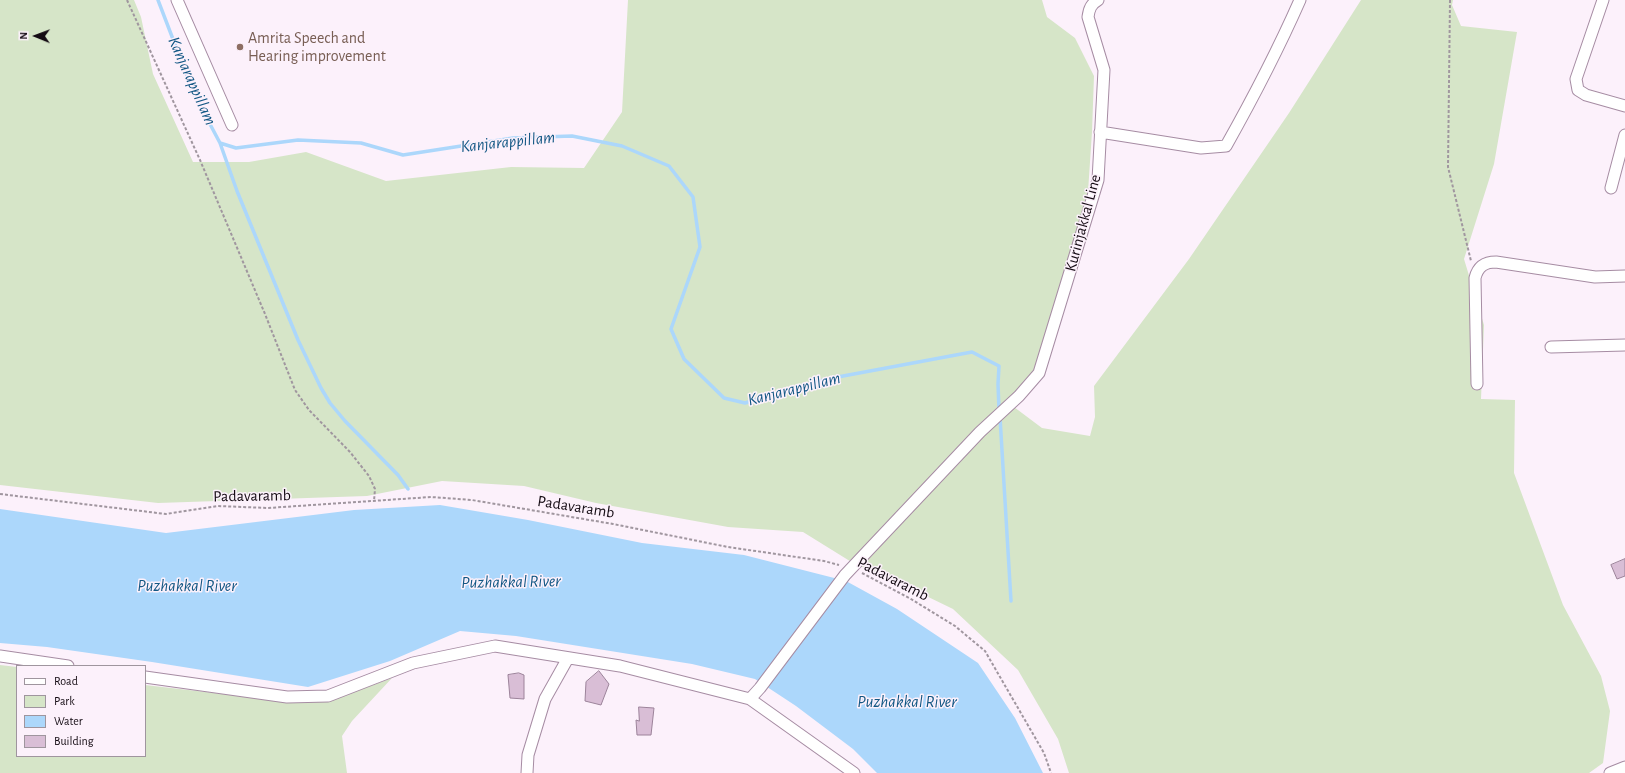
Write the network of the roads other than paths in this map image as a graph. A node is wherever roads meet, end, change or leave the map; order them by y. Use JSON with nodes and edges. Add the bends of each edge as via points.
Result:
{"nodes":[{"id":1,"x":177,"y":0,"type":"edge"},
{"id":2,"x":1098,"y":0,"type":"edge"},
{"id":3,"x":1300,"y":0,"type":"edge"},
{"id":4,"x":1603,"y":0,"type":"edge"},
{"id":5,"x":1625,"y":106,"type":"edge"},
{"id":6,"x":232,"y":125,"type":"dead end"},
{"id":7,"x":1100,"y":132,"type":"junction"},
{"id":8,"x":1625,"y":136,"type":"edge"},
{"id":9,"x":1611,"y":188,"type":"dead end"},
{"id":10,"x":1625,"y":276,"type":"edge"},
{"id":11,"x":1625,"y":345,"type":"edge"},
{"id":12,"x":1552,"y":347,"type":"dead end"},
{"id":13,"x":1477,"y":384,"type":"dead end"},
{"id":14,"x":0,"y":656,"type":"edge"},
{"id":15,"x":568,"y":658,"type":"junction"},
{"id":16,"x":61,"y":665,"type":"edge"},
{"id":17,"x":146,"y":677,"type":"edge"},
{"id":18,"x":750,"y":699,"type":"junction"},
{"id":19,"x":1625,"y":767,"type":"edge"},
{"id":20,"x":526,"y":773,"type":"edge"},
{"id":21,"x":854,"y":773,"type":"edge"},
{"id":22,"x":1610,"y":773,"type":"edge"}],
"edges":[{"from":1,"to":6,"type":"street"},
{"from":2,"to":7,"type":"street","name":"Kurinjakkal Line","via":[[1089,9],[1088,17],[1104,70]]},
{"from":3,"to":7,"type":"street","via":[[1260,86],[1226,146],[1201,148]]},
{"from":4,"to":5,"type":"street","via":[[1576,85],[1578,90],[1586,95]]},
{"from":7,"to":18,"type":"street","name":"Kurinjakkal Line","via":[[1098,180],[1039,373],[849,572]]},
{"from":8,"to":9,"type":"street"},
{"from":10,"to":13,"type":"street","via":[[1595,277],[1496,262],[1488,262],[1481,266],[1475,278]]},
{"from":11,"to":12,"type":"street"},
{"from":14,"to":16,"type":"street"},
{"from":15,"to":17,"type":"street","via":[[495,646],[413,663],[328,696],[287,697]]},
{"from":15,"to":18,"type":"street","via":[[620,666]]},
{"from":15,"to":20,"type":"street","via":[[545,699],[528,755]]},
{"from":18,"to":21,"type":"street"},
{"from":19,"to":22,"type":"street"}]}
